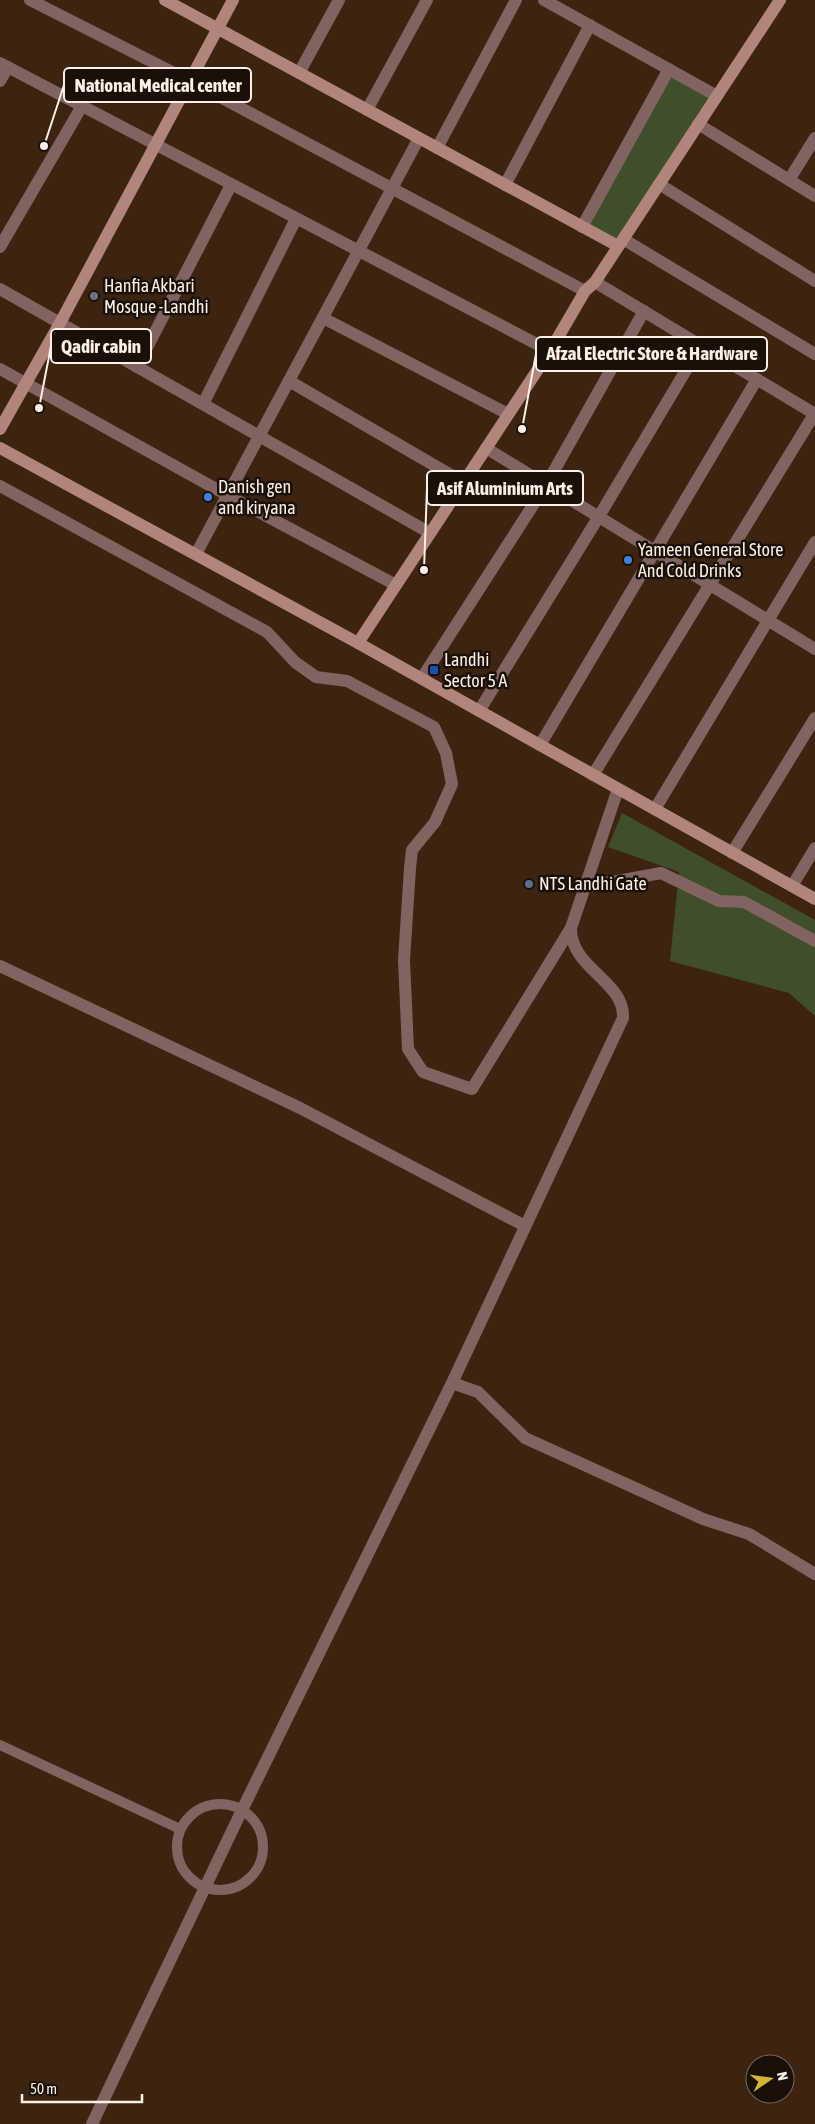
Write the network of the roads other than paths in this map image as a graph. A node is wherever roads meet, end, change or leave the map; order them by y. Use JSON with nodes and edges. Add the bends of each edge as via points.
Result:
{"nodes":[{"id":1,"x":30,"y":0,"type":"edge"},
{"id":2,"x":165,"y":0,"type":"edge"},
{"id":3,"x":233,"y":0,"type":"edge"},
{"id":4,"x":339,"y":0,"type":"edge"},
{"id":5,"x":427,"y":0,"type":"edge"},
{"id":6,"x":516,"y":0,"type":"edge"},
{"id":7,"x":544,"y":0,"type":"edge"},
{"id":8,"x":780,"y":0,"type":"edge"},
{"id":9,"x":590,"y":26,"type":"junction"},
{"id":10,"x":217,"y":28,"type":"junction"},
{"id":11,"x":4,"y":65,"type":"edge"},
{"id":12,"x":669,"y":69,"type":"junction"},
{"id":13,"x":299,"y":73,"type":"junction"},
{"id":14,"x":0,"y":81,"type":"edge"},
{"id":15,"x":190,"y":81,"type":"junction"},
{"id":16,"x":717,"y":96,"type":"junction"},
{"id":17,"x":82,"y":106,"type":"junction"},
{"id":18,"x":367,"y":110,"type":"junction"},
{"id":19,"x":698,"y":124,"type":"junction"},
{"id":20,"x":419,"y":138,"type":"junction"},
{"id":21,"x":815,"y":138,"type":"edge"},
{"id":22,"x":155,"y":143,"type":"junction"},
{"id":23,"x":437,"y":148,"type":"junction"},
{"id":24,"x":789,"y":180,"type":"junction"},
{"id":25,"x":659,"y":184,"type":"junction"},
{"id":26,"x":231,"y":185,"type":"junction"},
{"id":27,"x":505,"y":185,"type":"junction"},
{"id":28,"x":391,"y":188,"type":"junction"},
{"id":29,"x":815,"y":196,"type":"edge"},
{"id":30,"x":296,"y":219,"type":"junction"},
{"id":31,"x":582,"y":227,"type":"junction"},
{"id":32,"x":621,"y":243,"type":"junction"},
{"id":33,"x":0,"y":247,"type":"edge"},
{"id":34,"x":359,"y":251,"type":"junction"},
{"id":35,"x":815,"y":281,"type":"edge"},
{"id":36,"x":595,"y":282,"type":"junction"},
{"id":37,"x":0,"y":289,"type":"edge"},
{"id":38,"x":585,"y":291,"type":"junction"},
{"id":39,"x":644,"y":311,"type":"junction"},
{"id":40,"x":322,"y":318,"type":"junction"},
{"id":41,"x":60,"y":323,"type":"junction"},
{"id":42,"x":701,"y":345,"type":"junction"},
{"id":43,"x":550,"y":351,"type":"junction"},
{"id":44,"x":815,"y":354,"type":"edge"},
{"id":45,"x":137,"y":367,"type":"junction"},
{"id":46,"x":0,"y":369,"type":"edge"},
{"id":47,"x":757,"y":379,"type":"junction"},
{"id":48,"x":289,"y":381,"type":"junction"},
{"id":49,"x":26,"y":384,"type":"junction"},
{"id":50,"x":203,"y":404,"type":"junction"},
{"id":51,"x":508,"y":414,"type":"junction"},
{"id":52,"x":815,"y":414,"type":"edge"},
{"id":53,"x":0,"y":429,"type":"edge"},
{"id":54,"x":258,"y":436,"type":"junction"},
{"id":55,"x":0,"y":448,"type":"edge"},
{"id":56,"x":486,"y":448,"type":"junction"},
{"id":57,"x":463,"y":482,"type":"junction"},
{"id":58,"x":546,"y":485,"type":"junction"},
{"id":59,"x":0,"y":486,"type":"edge"},
{"id":60,"x":227,"y":495,"type":"junction"},
{"id":61,"x":598,"y":518,"type":"junction"},
{"id":62,"x":430,"y":533,"type":"junction"},
{"id":63,"x":815,"y":542,"type":"edge"},
{"id":64,"x":657,"y":551,"type":"junction"},
{"id":65,"x":196,"y":554,"type":"junction"},
{"id":66,"x":396,"y":585,"type":"junction"},
{"id":67,"x":709,"y":585,"type":"junction"},
{"id":68,"x":768,"y":620,"type":"junction"},
{"id":69,"x":358,"y":643,"type":"junction"},
{"id":70,"x":815,"y":649,"type":"edge"},
{"id":71,"x":422,"y":678,"type":"junction"},
{"id":72,"x":480,"y":711,"type":"junction"},
{"id":73,"x":815,"y":718,"type":"edge"},
{"id":74,"x":540,"y":745,"type":"junction"},
{"id":75,"x":593,"y":774,"type":"junction"},
{"id":76,"x":618,"y":788,"type":"junction"},
{"id":77,"x":655,"y":809,"type":"junction"},
{"id":78,"x":815,"y":848,"type":"edge"},
{"id":79,"x":732,"y":853,"type":"junction"},
{"id":80,"x":792,"y":886,"type":"junction"},
{"id":81,"x":585,"y":887,"type":"junction"},
{"id":82,"x":815,"y":899,"type":"edge"},
{"id":83,"x":571,"y":928,"type":"junction"},
{"id":84,"x":815,"y":941,"type":"edge"},
{"id":85,"x":0,"y":966,"type":"edge"},
{"id":86,"x":525,"y":1226,"type":"junction"},
{"id":87,"x":452,"y":1383,"type":"junction"},
{"id":88,"x":815,"y":1574,"type":"edge"},
{"id":89,"x":0,"y":1745,"type":"edge"},
{"id":90,"x":242,"y":1810,"type":"junction"},
{"id":91,"x":180,"y":1829,"type":"junction"},
{"id":92,"x":205,"y":1888,"type":"junction"},
{"id":93,"x":92,"y":2124,"type":"edge"}],
"edges":[{"from":1,"to":15,"type":"street"},
{"from":2,"to":10,"type":"street"},
{"from":3,"to":10,"type":"street"},
{"from":4,"to":13,"type":"street"},
{"from":5,"to":18,"type":"street"},
{"from":6,"to":23,"type":"street"},
{"from":7,"to":9,"type":"street"},
{"from":8,"to":16,"type":"street"},
{"from":9,"to":12,"type":"street"},
{"from":9,"to":27,"type":"street"},
{"from":10,"to":13,"type":"street"},
{"from":10,"to":15,"type":"street"},
{"from":11,"to":14,"type":"street"},
{"from":11,"to":17,"type":"street"},
{"from":12,"to":16,"type":"street"},
{"from":12,"to":31,"type":"street"},
{"from":13,"to":18,"type":"street"},
{"from":15,"to":22,"type":"street"},
{"from":15,"to":28,"type":"street"},
{"from":16,"to":19,"type":"street"},
{"from":17,"to":22,"type":"street"},
{"from":17,"to":33,"type":"street"},
{"from":18,"to":20,"type":"street"},
{"from":19,"to":24,"type":"street"},
{"from":19,"to":25,"type":"street"},
{"from":20,"to":23,"type":"street"},
{"from":20,"to":28,"type":"street"},
{"from":21,"to":24,"type":"street"},
{"from":22,"to":26,"type":"street"},
{"from":22,"to":41,"type":"street"},
{"from":23,"to":27,"type":"street"},
{"from":24,"to":29,"type":"street"},
{"from":25,"to":32,"type":"street"},
{"from":25,"to":35,"type":"street"},
{"from":26,"to":30,"type":"street"},
{"from":26,"to":45,"type":"street"},
{"from":27,"to":31,"type":"street"},
{"from":28,"to":34,"type":"street"},
{"from":28,"to":38,"type":"street"},
{"from":30,"to":34,"type":"street"},
{"from":30,"to":50,"type":"street"},
{"from":31,"to":32,"type":"street"},
{"from":32,"to":36,"type":"street"},
{"from":32,"to":44,"type":"street"},
{"from":34,"to":40,"type":"street"},
{"from":34,"to":43,"type":"street"},
{"from":36,"to":38,"type":"street"},
{"from":36,"to":39,"type":"street"},
{"from":37,"to":41,"type":"street"},
{"from":38,"to":43,"type":"street"},
{"from":39,"to":42,"type":"street"},
{"from":39,"to":58,"type":"street"},
{"from":40,"to":48,"type":"street"},
{"from":40,"to":51,"type":"street"},
{"from":41,"to":45,"type":"street"},
{"from":41,"to":49,"type":"street"},
{"from":42,"to":47,"type":"street"},
{"from":42,"to":61,"type":"street"},
{"from":43,"to":51,"type":"street"},
{"from":45,"to":50,"type":"street"},
{"from":46,"to":49,"type":"street"},
{"from":47,"to":52,"type":"street"},
{"from":47,"to":64,"type":"street"},
{"from":48,"to":54,"type":"street"},
{"from":48,"to":57,"type":"street"},
{"from":49,"to":53,"type":"street"},
{"from":49,"to":60,"type":"street"},
{"from":50,"to":54,"type":"street"},
{"from":51,"to":56,"type":"street"},
{"from":52,"to":67,"type":"street"},
{"from":54,"to":60,"type":"street"},
{"from":54,"to":62,"type":"street"},
{"from":55,"to":65,"type":"street"},
{"from":56,"to":57,"type":"street"},
{"from":56,"to":58,"type":"street"},
{"from":57,"to":62,"type":"street"},
{"from":58,"to":61,"type":"street"},
{"from":58,"to":71,"type":"street"},
{"from":59,"to":83,"type":"street","via":[[266,632],[295,662],[316,677],[347,681],[434,727],[446,753],[452,784],[435,822],[412,850],[404,960],[408,1049],[423,1072],[472,1089]]},
{"from":60,"to":65,"type":"street"},
{"from":60,"to":66,"type":"street"},
{"from":61,"to":64,"type":"street"},
{"from":61,"to":72,"type":"street"},
{"from":62,"to":66,"type":"street"},
{"from":63,"to":68,"type":"street"},
{"from":64,"to":67,"type":"street"},
{"from":64,"to":74,"type":"street"},
{"from":65,"to":69,"type":"street"},
{"from":66,"to":69,"type":"street"},
{"from":67,"to":68,"type":"street"},
{"from":67,"to":75,"type":"street"},
{"from":68,"to":70,"type":"street"},
{"from":68,"to":77,"type":"street"},
{"from":69,"to":71,"type":"street"},
{"from":71,"to":72,"type":"street"},
{"from":72,"to":74,"type":"street"},
{"from":73,"to":79,"type":"street"},
{"from":74,"to":75,"type":"street"},
{"from":75,"to":76,"type":"street"},
{"from":76,"to":77,"type":"street"},
{"from":76,"to":81,"type":"street"},
{"from":77,"to":79,"type":"street"},
{"from":78,"to":80,"type":"street"},
{"from":79,"to":80,"type":"street"},
{"from":80,"to":82,"type":"street"},
{"from":81,"to":83,"type":"street"},
{"from":81,"to":84,"type":"street","via":[[661,873],[719,902],[744,902]]},
{"from":83,"to":86,"type":"street","via":[[576,952],[621,1002],[622,1018]]},
{"from":85,"to":86,"type":"street","via":[[300,1108]]},
{"from":86,"to":87,"type":"street"},
{"from":87,"to":88,"type":"street","via":[[478,1392],[525,1438],[703,1519],[749,1534]]},
{"from":87,"to":90,"type":"street"},
{"from":89,"to":91,"type":"lane"},
{"from":90,"to":91,"type":"lane","via":[[225,1804],[207,1806],[191,1814]]},
{"from":90,"to":92,"type":"street"},
{"from":90,"to":92,"type":"lane","via":[[252,1818],[263,1841],[259,1866],[242,1885],[224,1890]]},
{"from":91,"to":92,"type":"lane","via":[[176,1842],[177,1857],[192,1881]]},
{"from":92,"to":93,"type":"street"}]}
